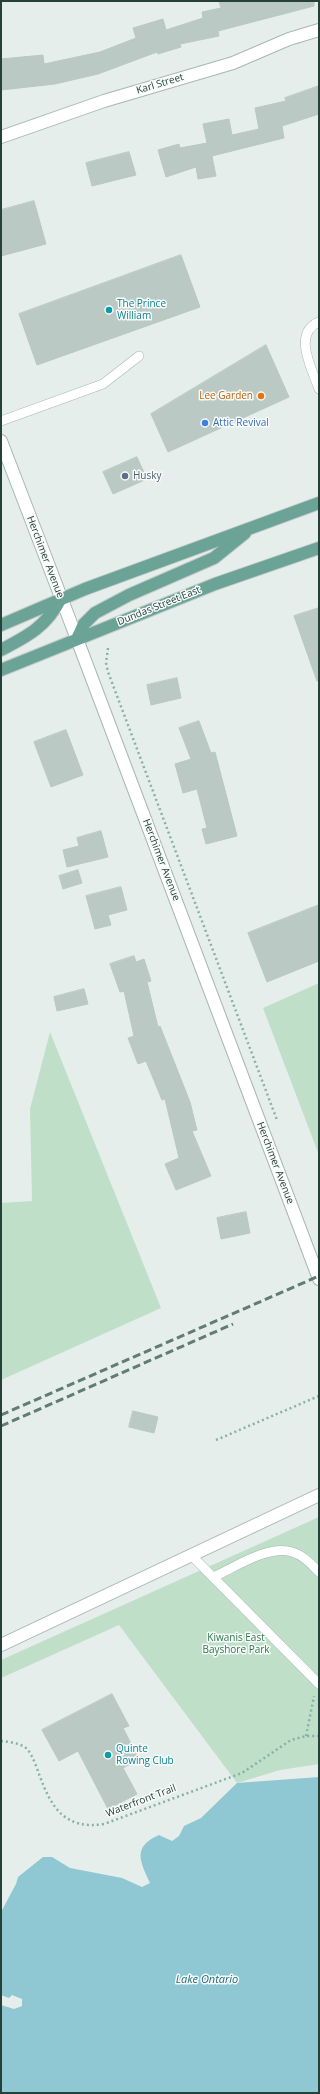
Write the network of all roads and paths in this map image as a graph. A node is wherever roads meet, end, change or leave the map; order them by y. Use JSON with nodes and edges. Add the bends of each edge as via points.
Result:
{"nodes":[{"id":1,"x":319,"y":30,"type":"edge"},
{"id":2,"x":1,"y":137,"type":"edge"},
{"id":3,"x":319,"y":322,"type":"edge"},
{"id":4,"x":139,"y":356,"type":"dead end"},
{"id":5,"x":319,"y":389,"type":"edge"},
{"id":6,"x":1,"y":421,"type":"edge"},
{"id":7,"x":1,"y":441,"type":"edge"},
{"id":8,"x":319,"y":503,"type":"edge"},
{"id":9,"x":252,"y":527,"type":"junction"},
{"id":10,"x":319,"y":548,"type":"edge"},
{"id":11,"x":61,"y":598,"type":"junction"},
{"id":12,"x":1,"y":625,"type":"edge"},
{"id":13,"x":77,"y":638,"type":"junction"},
{"id":14,"x":108,"y":648,"type":"dead end"},
{"id":15,"x":1,"y":650,"type":"edge"},
{"id":16,"x":1,"y":670,"type":"edge"},
{"id":17,"x":277,"y":1121,"type":"dead end"},
{"id":18,"x":319,"y":1279,"type":"edge"},
{"id":19,"x":319,"y":1396,"type":"edge"},
{"id":20,"x":216,"y":1440,"type":"dead end"},
{"id":21,"x":319,"y":1495,"type":"edge"},
{"id":22,"x":191,"y":1555,"type":"junction"},
{"id":23,"x":319,"y":1572,"type":"edge"},
{"id":24,"x":213,"y":1577,"type":"junction"},
{"id":25,"x":1,"y":1645,"type":"edge"},
{"id":26,"x":317,"y":1682,"type":"edge"},
{"id":27,"x":306,"y":1736,"type":"junction"},
{"id":28,"x":319,"y":1736,"type":"edge"},
{"id":29,"x":1,"y":1741,"type":"edge"}],
"edges":[{"from":1,"to":2,"type":"street","name":"Karl Street","via":[[233,63],[104,101]]},
{"from":3,"to":5,"type":"lane","via":[[313,324],[307,332],[304,342]]},
{"from":4,"to":6,"type":"lane","via":[[103,384]]},
{"from":7,"to":11,"type":"street","name":"Herchimer Avenue"},
{"from":8,"to":9,"type":"main road"},
{"from":9,"to":11,"type":"main road"},
{"from":9,"to":13,"type":"main road","via":[[214,558],[129,595],[95,613],[84,624]]},
{"from":10,"to":13,"type":"main road","name":"Dundas Street East","via":[[215,584]]},
{"from":11,"to":12,"type":"main road"},
{"from":11,"to":13,"type":"street","name":"Herchimer Avenue"},
{"from":11,"to":15,"type":"main road","via":[[48,619],[36,630]]},
{"from":13,"to":16,"type":"main road","name":"Dundas Street East"},
{"from":13,"to":18,"type":"street","name":"Herchimer Avenue"},
{"from":14,"to":17,"type":"path","via":[[108,672]]},
{"from":19,"to":20,"type":"path"},
{"from":21,"to":22,"type":"street"},
{"from":22,"to":24,"type":"lane"},
{"from":22,"to":25,"type":"street"},
{"from":23,"to":24,"type":"lane","via":[[303,1557],[291,1551],[278,1550],[265,1553]]},
{"from":24,"to":26,"type":"lane"},
{"from":26,"to":27,"type":"path"},
{"from":27,"to":28,"type":"path","name":"Waterfront Trail"},
{"from":27,"to":29,"type":"path","name":"Waterfront Trail","via":[[291,1740],[242,1773],[104,1824],[90,1826],[78,1825],[64,1818],[55,1809],[26,1748]]}]}
